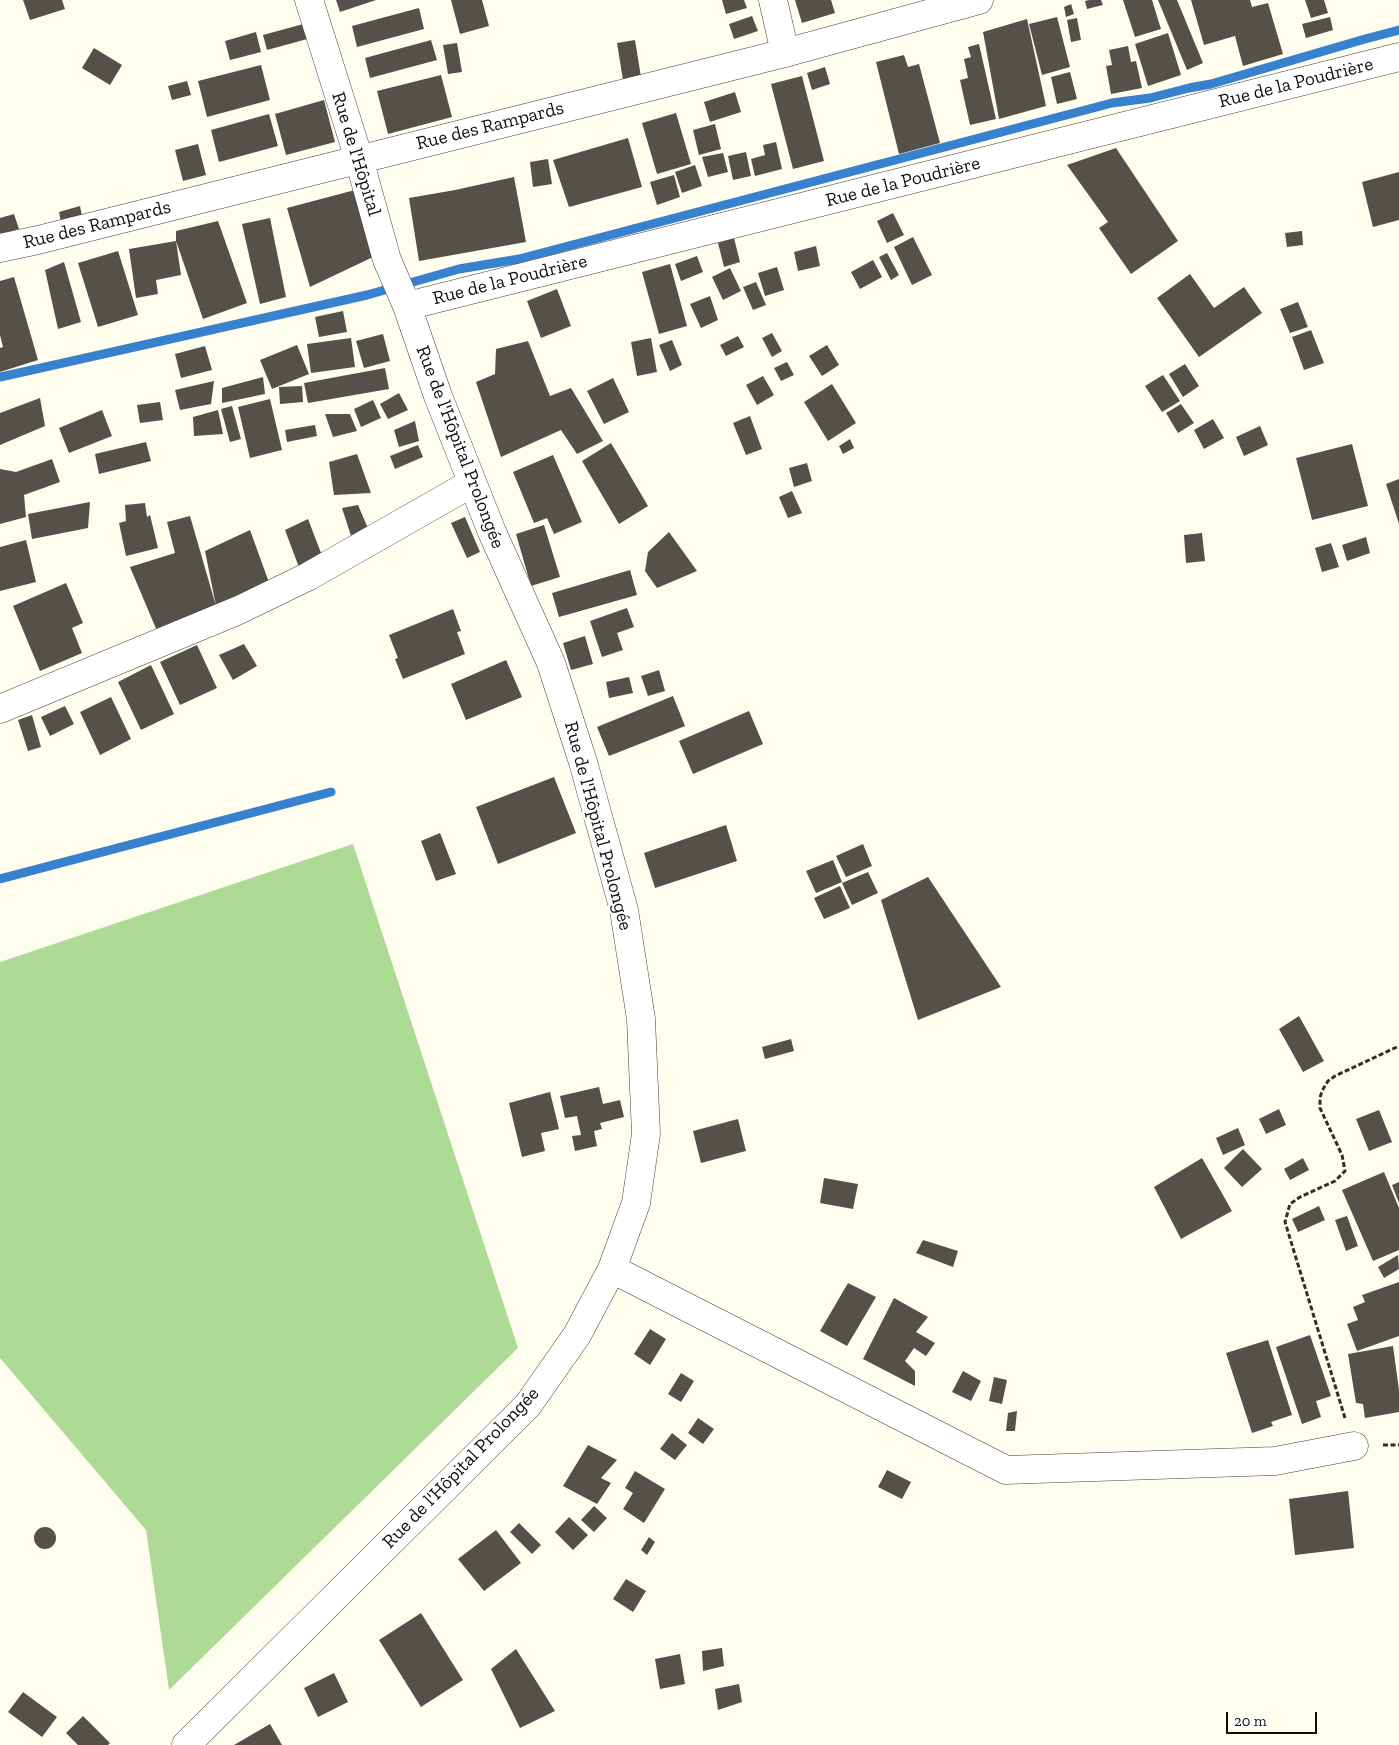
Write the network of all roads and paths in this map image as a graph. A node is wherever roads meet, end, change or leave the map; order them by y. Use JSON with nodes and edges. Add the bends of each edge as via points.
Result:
{"nodes":[{"id":1,"x":309,"y":0,"type":"edge"},
{"id":2,"x":773,"y":0,"type":"edge"},
{"id":3,"x":979,"y":0,"type":"edge"},
{"id":4,"x":785,"y":53,"type":"junction"},
{"id":5,"x":1399,"y":57,"type":"edge"},
{"id":6,"x":359,"y":160,"type":"junction"},
{"id":7,"x":0,"y":248,"type":"edge"},
{"id":8,"x":408,"y":306,"type":"junction"},
{"id":9,"x":472,"y":483,"type":"junction"},
{"id":10,"x":0,"y":709,"type":"edge"},
{"id":11,"x":1399,"y":1046,"type":"edge"},
{"id":12,"x":612,"y":1269,"type":"junction"},
{"id":13,"x":1354,"y":1446,"type":"joint"},
{"id":14,"x":186,"y":1745,"type":"edge"}],
"edges":[{"from":1,"to":6,"type":"street","name":"Rue de l'Hôpital"},
{"from":2,"to":4,"type":"street"},
{"from":3,"to":4,"type":"street","name":"Rue des Rampards"},
{"from":4,"to":6,"type":"street","name":"Rue des Rampards"},
{"from":5,"to":8,"type":"street","name":"Rue de la Poudrière"},
{"from":6,"to":7,"type":"street","name":"Rue des Rampards"},
{"from":6,"to":8,"type":"street","name":"Rue de l'Hôpital","via":[[387,260]]},
{"from":8,"to":9,"type":"street","name":"Rue de l'Hôpital Prolongée"},
{"from":9,"to":10,"type":"street","via":[[309,576],[248,606]]},
{"from":9,"to":12,"type":"street","name":"Rue de l'Hôpital Prolongée","via":[[551,663],[583,762],[624,910],[641,1019],[646,1134],[636,1203]]},
{"from":11,"to":13,"type":"path","via":[[1328,1081],[1320,1098],[1320,1108],[1342,1155],[1345,1171],[1335,1181],[1290,1204],[1285,1222]]},
{"from":12,"to":13,"type":"street","via":[[1006,1470],[1275,1462]]},
{"from":12,"to":14,"type":"street","name":"Rue de l'Hôpital Prolongée","via":[[577,1335],[528,1405]]}]}
